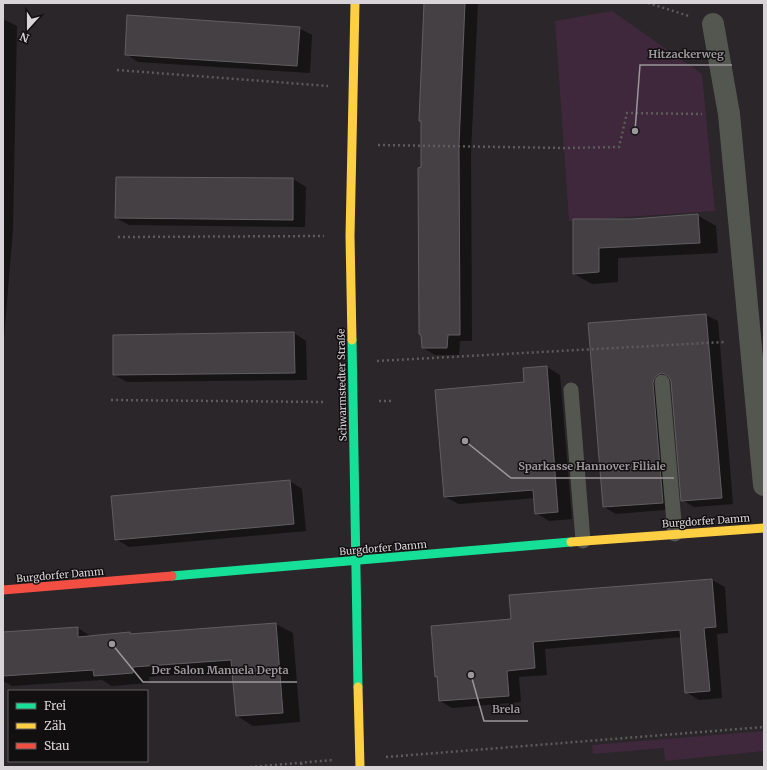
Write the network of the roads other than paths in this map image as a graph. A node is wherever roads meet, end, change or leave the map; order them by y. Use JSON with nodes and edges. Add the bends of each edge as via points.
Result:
{"nodes":[{"id":1,"x":355,"y":3,"type":"edge"},
{"id":2,"x":713,"y":24,"type":"road end"},
{"id":3,"x":662,"y":382,"type":"dead end"},
{"id":4,"x":571,"y":390,"type":"dead end"},
{"id":5,"x":764,"y":485,"type":"edge"},
{"id":6,"x":764,"y":528,"type":"edge"},
{"id":7,"x":675,"y":534,"type":"junction"},
{"id":8,"x":583,"y":541,"type":"junction"},
{"id":9,"x":355,"y":561,"type":"junction"},
{"id":10,"x":3,"y":590,"type":"edge"},
{"id":11,"x":360,"y":763,"type":"edge"}],
"edges":[{"from":1,"to":9,"type":"street","name":"Schwarmstedter Straße","via":[[350,236]]},
{"from":2,"to":5,"type":"street","via":[[729,114]]},
{"from":3,"to":7,"type":"lane"},
{"from":4,"to":8,"type":"lane"},
{"from":6,"to":7,"type":"street","name":"Burgdorfer Damm"},
{"from":7,"to":8,"type":"street","name":"Burgdorfer Damm"},
{"from":8,"to":9,"type":"street","name":"Burgdorfer Damm"},
{"from":9,"to":10,"type":"street","name":"Burgdorfer Damm"},
{"from":9,"to":11,"type":"street","name":"Schwarmstedter Straße"}]}
